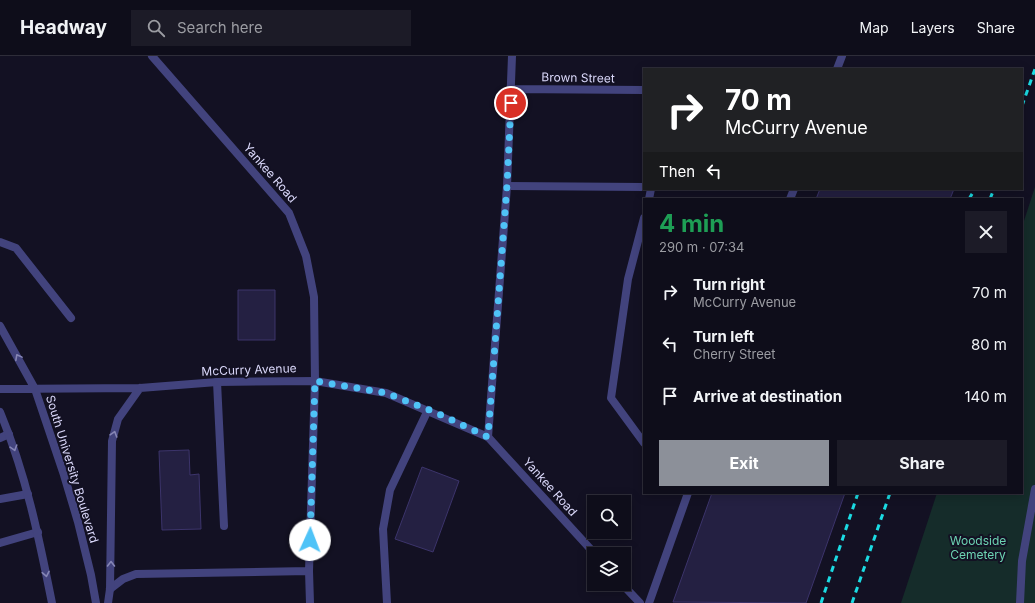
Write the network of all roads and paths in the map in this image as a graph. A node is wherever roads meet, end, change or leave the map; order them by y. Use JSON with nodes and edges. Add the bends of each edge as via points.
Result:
{"nodes":[{"id":1,"x":152,"y":56,"type":"edge"},
{"id":2,"x":512,"y":56,"type":"edge"},
{"id":3,"x":842,"y":56,"type":"edge"},
{"id":4,"x":837,"y":68,"type":"edge"},
{"id":5,"x":512,"y":89,"type":"junction"},
{"id":6,"x":643,"y":90,"type":"edge"},
{"id":7,"x":507,"y":186,"type":"junction"},
{"id":8,"x":643,"y":187,"type":"edge"},
{"id":9,"x":643,"y":222,"type":"edge"},
{"id":10,"x":0,"y":242,"type":"edge"},
{"id":11,"x":71,"y":318,"type":"dead end"},
{"id":12,"x":0,"y":326,"type":"edge"},
{"id":13,"x":315,"y":381,"type":"junction"},
{"id":14,"x":217,"y":382,"type":"junction"},
{"id":15,"x":0,"y":388,"type":"edge"},
{"id":16,"x":140,"y":388,"type":"junction"},
{"id":17,"x":35,"y":389,"type":"junction"},
{"id":18,"x":428,"y":410,"type":"junction"},
{"id":19,"x":0,"y":412,"type":"edge"},
{"id":20,"x":9,"y":434,"type":"junction"},
{"id":21,"x":488,"y":437,"type":"junction"},
{"id":22,"x":0,"y":438,"type":"edge"},
{"id":23,"x":643,"y":442,"type":"edge"},
{"id":24,"x":1035,"y":489,"type":"edge"},
{"id":25,"x":28,"y":494,"type":"junction"},
{"id":26,"x":685,"y":495,"type":"edge"},
{"id":27,"x":0,"y":499,"type":"edge"},
{"id":28,"x":224,"y":526,"type":"dead end"},
{"id":29,"x":38,"y":532,"type":"junction"},
{"id":30,"x":0,"y":543,"type":"edge"},
{"id":31,"x":589,"y":547,"type":"edge"},
{"id":32,"x":309,"y":571,"type":"junction"},
{"id":33,"x":110,"y":589,"type":"junction"},
{"id":34,"x":629,"y":591,"type":"edge"},
{"id":35,"x":52,"y":603,"type":"edge"},
{"id":36,"x":96,"y":603,"type":"edge"},
{"id":37,"x":108,"y":603,"type":"edge"},
{"id":38,"x":310,"y":603,"type":"edge"},
{"id":39,"x":386,"y":603,"type":"edge"},
{"id":40,"x":640,"y":603,"type":"edge"},
{"id":41,"x":649,"y":603,"type":"edge"},
{"id":42,"x":1020,"y":603,"type":"edge"}],
"edges":[{"from":1,"to":13,"type":"street","name":"Yankee Road","via":[[289,213],[306,256],[314,297]]},
{"from":2,"to":5,"type":"street"},
{"from":3,"to":4,"type":"street"},
{"from":5,"to":6,"type":"street","name":"Brown Street"},
{"from":5,"to":7,"type":"street"},
{"from":7,"to":8,"type":"street"},
{"from":7,"to":21,"type":"street"},
{"from":9,"to":23,"type":"street","via":[[628,279],[611,398]]},
{"from":10,"to":11,"type":"street","via":[[16,248]]},
{"from":17,"to":12,"type":"street","name":"South University Boulevard","one_way":true},
{"from":13,"to":14,"type":"street","name":"McCurry Avenue"},
{"from":13,"to":18,"type":"street","name":"McCurry Avenue","via":[[386,393]]},
{"from":13,"to":32,"type":"street","name":"Yankee Road"},
{"from":14,"to":16,"type":"street","name":"McCurry Avenue"},
{"from":14,"to":28,"type":"street"},
{"from":15,"to":17,"type":"street","name":"McCurry Avenue"},
{"from":16,"to":17,"type":"street","name":"McCurry Avenue"},
{"from":33,"to":16,"type":"street","one_way":true,"via":[[112,441],[118,419]]},
{"from":17,"to":36,"type":"street","name":"South University Boulevard","via":[[74,509]]},
{"from":18,"to":21,"type":"street","name":"McCurry Avenue"},
{"from":18,"to":39,"type":"street","via":[[390,490],[383,529]]},
{"from":19,"to":20,"type":"street"},
{"from":20,"to":22,"type":"street"},
{"from":20,"to":25,"type":"street","one_way":true},
{"from":21,"to":31,"type":"street","name":"Yankee Road"},
{"from":24,"to":42,"type":"street","via":[[1022,560]]},
{"from":25,"to":27,"type":"street"},
{"from":25,"to":29,"type":"street"},
{"from":26,"to":41,"type":"street"},
{"from":29,"to":30,"type":"street"},
{"from":29,"to":35,"type":"street","one_way":true},
{"from":32,"to":33,"type":"street","via":[[136,574],[123,579]]},
{"from":32,"to":38,"type":"street","name":"Yankee Road"},
{"from":33,"to":37,"type":"street"},
{"from":34,"to":40,"type":"street"}]}
